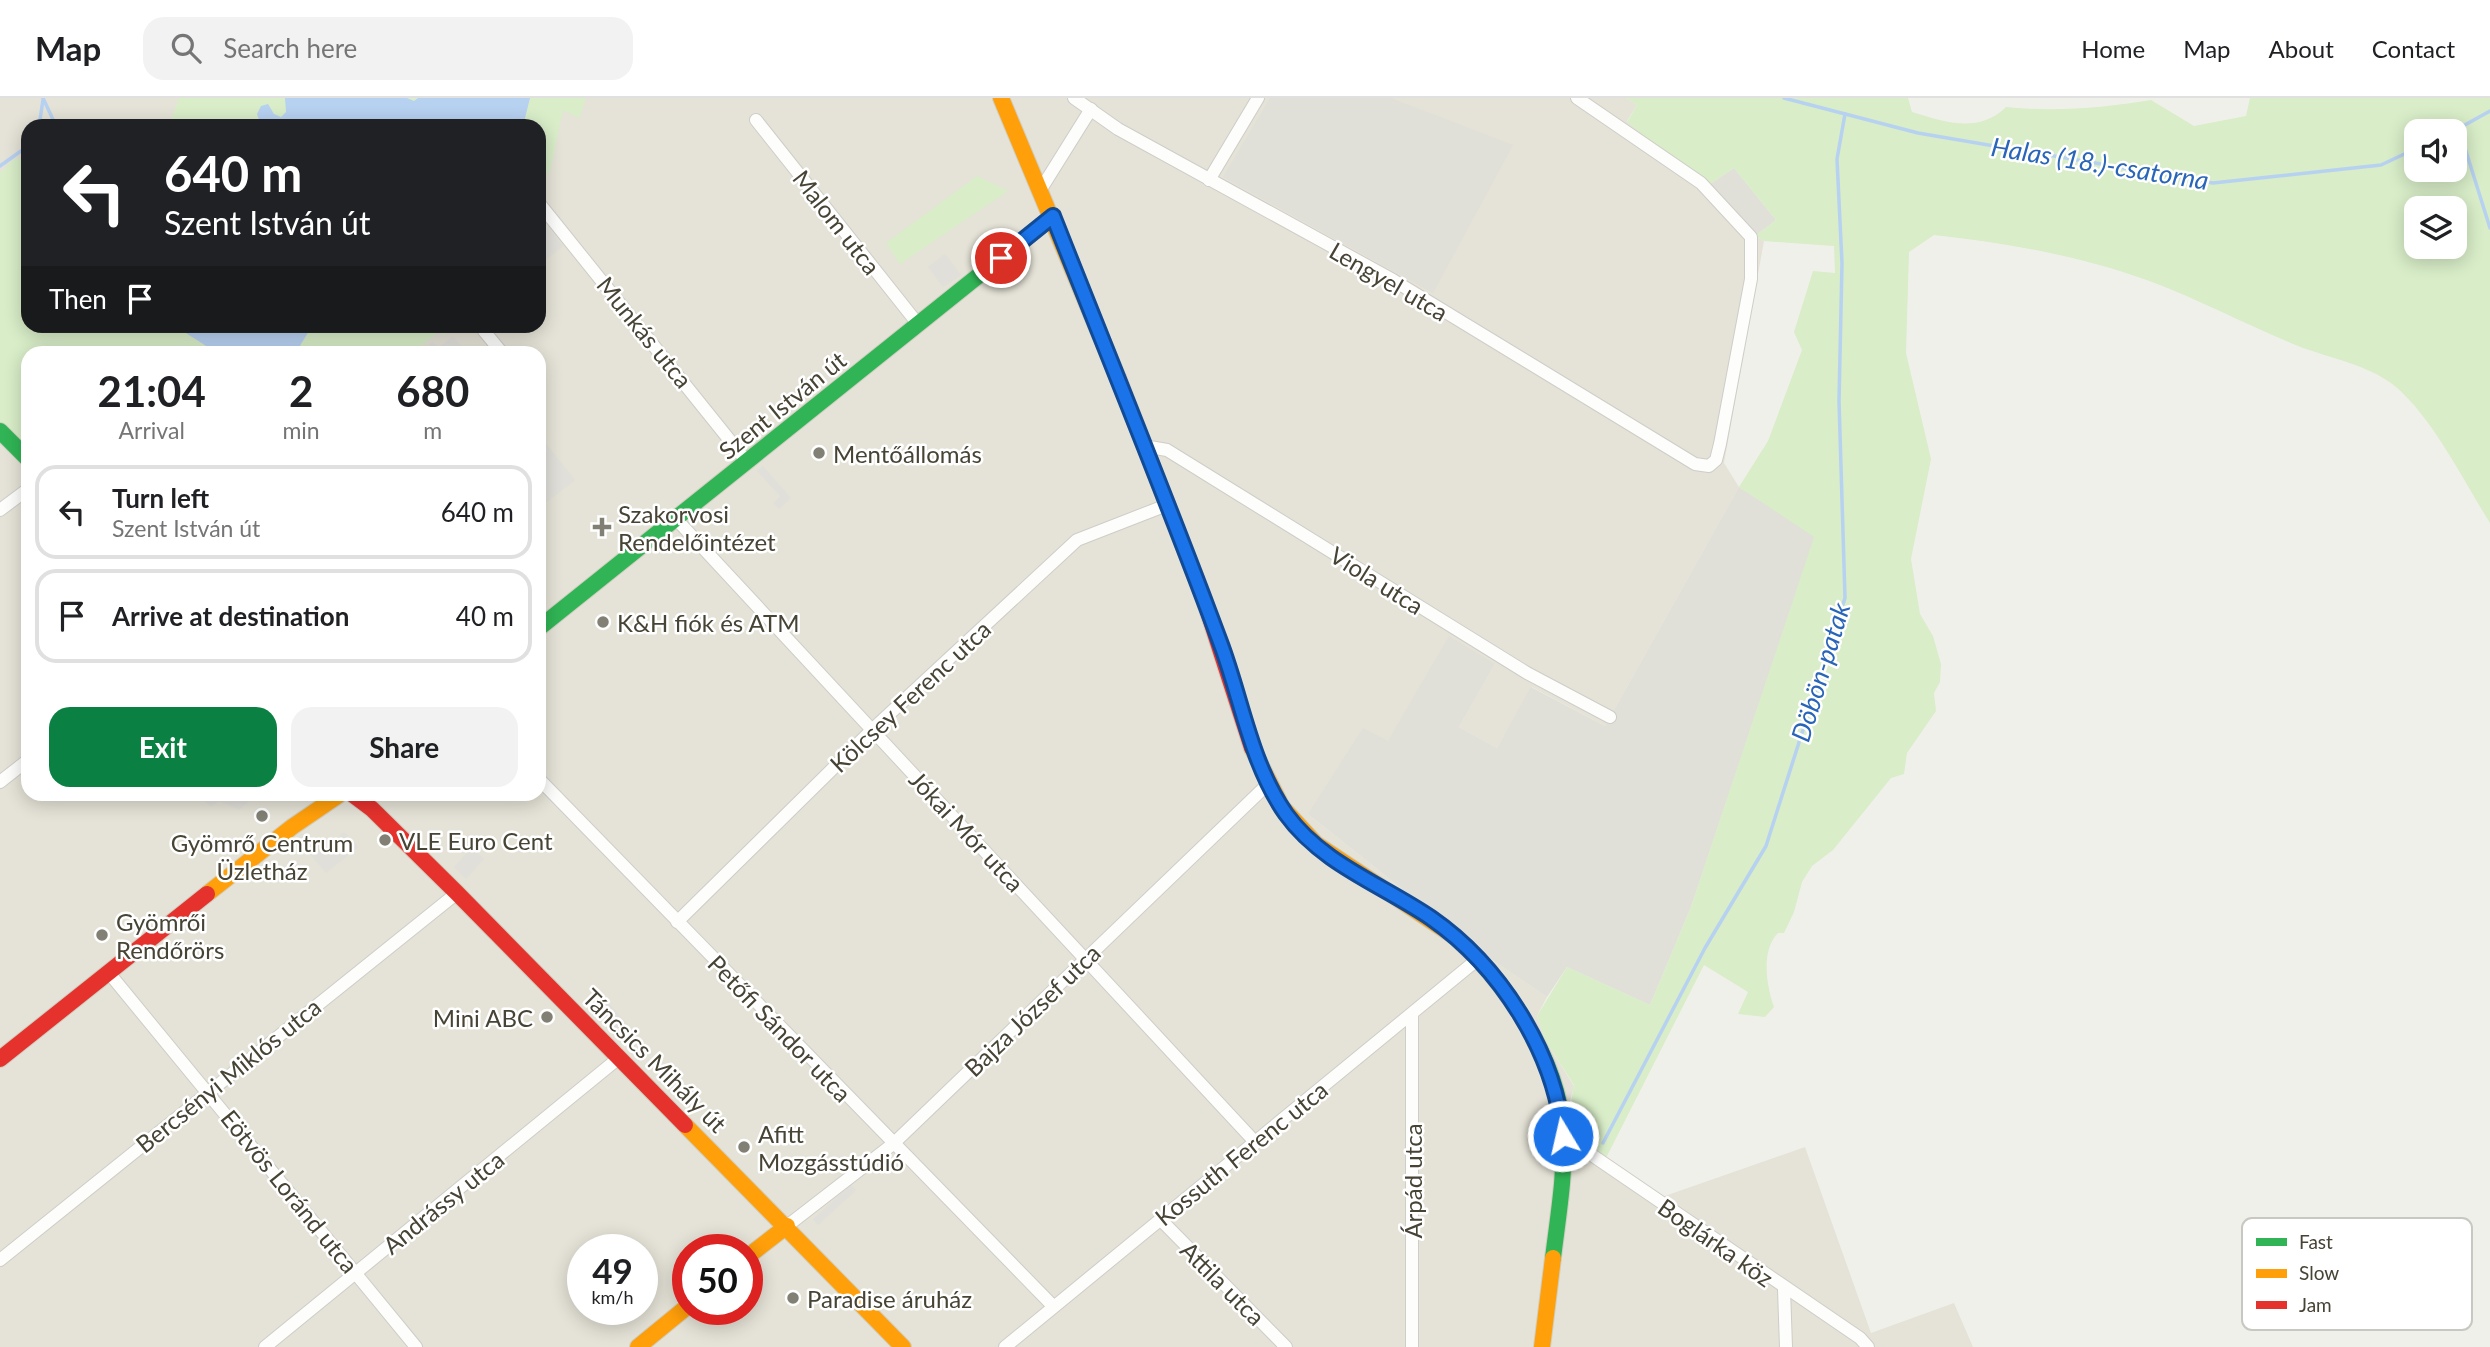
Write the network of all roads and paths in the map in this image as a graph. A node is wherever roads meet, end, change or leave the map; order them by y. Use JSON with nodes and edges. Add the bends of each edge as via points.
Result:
{"nodes":[{"id":1,"x":1001,"y":98,"type":"edge"},
{"id":2,"x":1074,"y":98,"type":"edge"},
{"id":3,"x":1258,"y":98,"type":"edge"},
{"id":4,"x":1577,"y":98,"type":"edge"},
{"id":5,"x":1091,"y":109,"type":"junction"},
{"id":6,"x":756,"y":120,"type":"dead end"},
{"id":7,"x":1209,"y":180,"type":"junction"},
{"id":8,"x":1041,"y":189,"type":"junction"},
{"id":9,"x":546,"y":211,"type":"edge"},
{"id":10,"x":1053,"y":216,"type":"junction"},
{"id":11,"x":918,"y":324,"type":"junction"},
{"id":12,"x":0,"y":430,"type":"edge"},
{"id":13,"x":1144,"y":446,"type":"junction"},
{"id":14,"x":21,"y":452,"type":"edge"},
{"id":15,"x":747,"y":463,"type":"junction"},
{"id":16,"x":21,"y":494,"type":"edge"},
{"id":17,"x":1167,"y":505,"type":"junction"},
{"id":18,"x":0,"y":510,"type":"edge"},
{"id":19,"x":677,"y":520,"type":"junction"},
{"id":20,"x":546,"y":623,"type":"edge"},
{"id":21,"x":1611,"y":717,"type":"dead end"},
{"id":22,"x":873,"y":729,"type":"junction"},
{"id":23,"x":21,"y":766,"type":"edge"},
{"id":24,"x":0,"y":782,"type":"edge"},
{"id":25,"x":1268,"y":784,"type":"junction"},
{"id":26,"x":546,"y":786,"type":"edge"},
{"id":27,"x":318,"y":801,"type":"edge"},
{"id":28,"x":329,"y":801,"type":"edge"},
{"id":29,"x":369,"y":802,"type":"edge"},
{"id":30,"x":312,"y":812,"type":"junction"},
{"id":31,"x":457,"y":893,"type":"junction"},
{"id":32,"x":677,"y":922,"type":"junction"},
{"id":33,"x":1085,"y":958,"type":"junction"},
{"id":34,"x":1478,"y":959,"type":"junction"},
{"id":35,"x":108,"y":973,"type":"junction"},
{"id":36,"x":1412,"y":1014,"type":"junction"},
{"id":37,"x":621,"y":1057,"type":"junction"},
{"id":38,"x":0,"y":1059,"type":"edge"},
{"id":39,"x":208,"y":1090,"type":"junction"},
{"id":40,"x":1563,"y":1136,"type":"junction"},
{"id":41,"x":1256,"y":1143,"type":"junction"},
{"id":42,"x":893,"y":1144,"type":"junction"},
{"id":43,"x":1160,"y":1219,"type":"junction"},
{"id":44,"x":787,"y":1226,"type":"junction"},
{"id":45,"x":763,"y":1245,"type":"edge"},
{"id":46,"x":0,"y":1259,"type":"edge"},
{"id":47,"x":357,"y":1273,"type":"junction"},
{"id":48,"x":1784,"y":1289,"type":"junction"},
{"id":49,"x":1053,"y":1306,"type":"junction"},
{"id":50,"x":672,"y":1319,"type":"edge"},
{"id":51,"x":265,"y":1347,"type":"edge"},
{"id":52,"x":416,"y":1347,"type":"edge"},
{"id":53,"x":638,"y":1347,"type":"edge"},
{"id":54,"x":903,"y":1347,"type":"edge"},
{"id":55,"x":1005,"y":1347,"type":"edge"},
{"id":56,"x":1286,"y":1347,"type":"edge"},
{"id":57,"x":1412,"y":1347,"type":"edge"},
{"id":58,"x":1542,"y":1347,"type":"edge"},
{"id":59,"x":1786,"y":1347,"type":"edge"},
{"id":60,"x":1868,"y":1347,"type":"edge"}],
"edges":[{"from":1,"to":8,"type":"street"},
{"from":2,"to":5,"type":"street","name":"Lengyel utca"},
{"from":3,"to":7,"type":"street"},
{"from":4,"to":7,"type":"street","name":"Lengyel utca","via":[[1701,183],[1751,237],[1751,279],[1720,444],[1716,460],[1709,466],[1702,467],[1393,280]]},
{"from":5,"to":7,"type":"street","name":"Lengyel utca"},
{"from":5,"to":8,"type":"street"},
{"from":6,"to":11,"type":"street","name":"Malom utca"},
{"from":8,"to":10,"type":"street"},
{"from":9,"to":15,"type":"street","name":"Munkás utca"},
{"from":10,"to":11,"type":"street","name":"Szent István út"},
{"from":10,"to":13,"type":"street"},
{"from":11,"to":15,"type":"street","name":"Szent István út"},
{"from":12,"to":14,"type":"street"},
{"from":13,"to":17,"type":"street"},
{"from":13,"to":21,"type":"street","name":"Viola utca","via":[[1167,450],[1527,673]]},
{"from":15,"to":19,"type":"street","name":"Szent István út"},
{"from":16,"to":18,"type":"street"},
{"from":17,"to":22,"type":"street","name":"Kölcsey Ferenc utca","via":[[1077,540]]},
{"from":17,"to":25,"type":"street","via":[[1222,646],[1253,751]]},
{"from":19,"to":20,"type":"street","name":"Szent István út"},
{"from":19,"to":22,"type":"street","name":"Jókai Mór utca"},
{"from":22,"to":32,"type":"street","name":"Kölcsey Ferenc utca"},
{"from":22,"to":33,"type":"street","name":"Jókai Mór utca"},
{"from":23,"to":24,"type":"street"},
{"from":25,"to":33,"type":"street","name":"Bajza József utca"},
{"from":25,"to":34,"type":"street","via":[[1309,841],[1431,918]]},
{"from":26,"to":32,"type":"street","name":"Petőfi Sándor utca"},
{"from":27,"to":30,"type":"street"},
{"from":28,"to":30,"type":"street"},
{"from":29,"to":31,"type":"street","name":"Táncsics Mihály út"},
{"from":30,"to":35,"type":"street"},
{"from":31,"to":37,"type":"street","name":"Táncsics Mihály út"},
{"from":31,"to":39,"type":"street","name":"Bercsényi Miklós utca"},
{"from":32,"to":42,"type":"street","name":"Petőfi Sándor utca"},
{"from":33,"to":41,"type":"street","name":"Jókai Mór utca"},
{"from":33,"to":42,"type":"street","name":"Bajza József utca"},
{"from":34,"to":36,"type":"street","name":"Kossuth Ferenc utca"},
{"from":34,"to":40,"type":"street","via":[[1518,1014],[1549,1071]]},
{"from":35,"to":38,"type":"street"},
{"from":35,"to":39,"type":"street","name":"Eötvös Loránd utca"},
{"from":36,"to":41,"type":"street","name":"Kossuth Ferenc utca"},
{"from":36,"to":57,"type":"street","name":"Árpád utca"},
{"from":37,"to":44,"type":"street","name":"Táncsics Mihály út"},
{"from":37,"to":47,"type":"street","name":"Andrássy utca"},
{"from":39,"to":46,"type":"street","name":"Bercsényi Miklós utca"},
{"from":39,"to":47,"type":"street","name":"Eötvös Loránd utca"},
{"from":40,"to":48,"type":"street","name":"Boglárka köz"},
{"from":40,"to":58,"type":"street"},
{"from":41,"to":43,"type":"street","name":"Kossuth Ferenc utca"},
{"from":42,"to":44,"type":"street","name":"Bajza József utca"},
{"from":42,"to":49,"type":"street","name":"Petőfi Sándor utca"},
{"from":43,"to":49,"type":"street","name":"Kossuth Ferenc utca"},
{"from":43,"to":56,"type":"street","name":"Attila utca"},
{"from":44,"to":45,"type":"street"},
{"from":44,"to":54,"type":"street","name":"Táncsics Mihály út"},
{"from":47,"to":51,"type":"street","name":"Andrássy utca"},
{"from":47,"to":52,"type":"street","name":"Eötvös Loránd utca"},
{"from":48,"to":59,"type":"street"},
{"from":48,"to":60,"type":"street","name":"Boglárka köz"},
{"from":49,"to":55,"type":"street","name":"Kossuth Ferenc utca"},
{"from":50,"to":53,"type":"street"}]}
